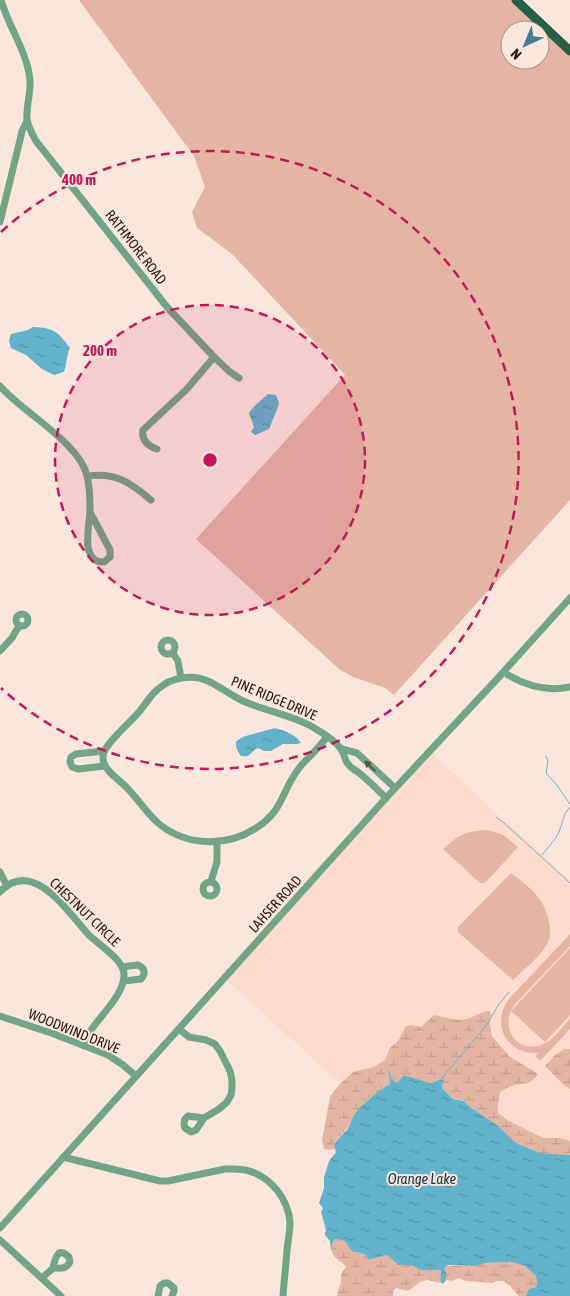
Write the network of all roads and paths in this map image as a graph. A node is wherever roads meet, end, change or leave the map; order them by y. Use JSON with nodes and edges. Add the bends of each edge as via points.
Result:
{"nodes":[{"id":1,"x":1,"y":0,"type":"edge"},
{"id":2,"x":516,"y":0,"type":"edge"},
{"id":3,"x":3,"y":14,"type":"edge"},
{"id":4,"x":570,"y":51,"type":"edge"},
{"id":5,"x":27,"y":121,"type":"junction"},
{"id":6,"x":0,"y":222,"type":"edge"},
{"id":7,"x":214,"y":356,"type":"junction"},
{"id":8,"x":239,"y":378,"type":"dead end"},
{"id":9,"x":0,"y":386,"type":"edge"},
{"id":10,"x":156,"y":449,"type":"dead end"},
{"id":11,"x":88,"y":476,"type":"junction"},
{"id":12,"x":151,"y":500,"type":"dead end"},
{"id":13,"x":90,"y":512,"type":"junction"},
{"id":14,"x":570,"y":598,"type":"edge"},
{"id":15,"x":19,"y":626,"type":"dead end"},
{"id":16,"x":0,"y":651,"type":"edge"},
{"id":17,"x":173,"y":653,"type":"dead end"},
{"id":18,"x":508,"y":675,"type":"dead end"},
{"id":19,"x":181,"y":678,"type":"junction"},
{"id":20,"x":570,"y":687,"type":"edge"},
{"id":21,"x":327,"y":737,"type":"junction"},
{"id":22,"x":342,"y":749,"type":"junction"},
{"id":23,"x":104,"y":751,"type":"junction"},
{"id":24,"x":105,"y":766,"type":"junction"},
{"id":25,"x":395,"y":788,"type":"junction"},
{"id":26,"x":386,"y":798,"type":"junction"},
{"id":27,"x":217,"y":842,"type":"junction"},
{"id":28,"x":0,"y":872,"type":"edge"},
{"id":29,"x":211,"y":881,"type":"dead end"},
{"id":30,"x":7,"y":886,"type":"junction"},
{"id":31,"x":0,"y":892,"type":"edge"},
{"id":32,"x":122,"y":967,"type":"junction"},
{"id":33,"x":124,"y":981,"type":"junction"},
{"id":34,"x":0,"y":1016,"type":"edge"},
{"id":35,"x":179,"y":1029,"type":"junction"},
{"id":36,"x":84,"y":1046,"type":"junction"},
{"id":37,"x":136,"y":1076,"type":"junction"},
{"id":38,"x":204,"y":1118,"type":"dead end"},
{"id":39,"x":63,"y":1157,"type":"junction"},
{"id":40,"x":0,"y":1228,"type":"edge"},
{"id":41,"x":0,"y":1240,"type":"edge"},
{"id":42,"x":53,"y":1268,"type":"dead end"},
{"id":43,"x":42,"y":1278,"type":"junction"},
{"id":44,"x":61,"y":1296,"type":"edge"},
{"id":45,"x":158,"y":1296,"type":"edge"},
{"id":46,"x":172,"y":1296,"type":"edge"},
{"id":47,"x":283,"y":1296,"type":"edge"}],
"edges":[{"from":1,"to":3,"type":"street"},
{"from":2,"to":4,"type":"main road"},
{"from":3,"to":5,"type":"street","via":[[22,47],[28,68]]},
{"from":5,"to":6,"type":"street"},
{"from":5,"to":7,"type":"street","name":"RATHMORE ROAD","via":[[36,141],[167,307]]},
{"from":7,"to":8,"type":"street","name":"RATHMORE ROAD"},
{"from":7,"to":10,"type":"street","via":[[186,390],[143,430],[144,441]]},
{"from":9,"to":11,"type":"street","via":[[63,441],[84,466]]},
{"from":11,"to":12,"type":"street","via":[[122,480]]},
{"from":11,"to":13,"type":"street"},
{"from":13,"to":13,"type":"street","via":[[88,546],[94,558],[104,562],[110,557],[110,550]]},
{"from":14,"to":25,"type":"street","name":"LAHSER ROAD"},
{"from":15,"to":16,"type":"street"},
{"from":17,"to":19,"type":"street"},
{"from":18,"to":20,"type":"street","via":[[552,690]]},
{"from":19,"to":21,"type":"street","name":"PINE RIDGE DRIVE","via":[[206,680],[244,701],[303,722]]},
{"from":19,"to":23,"type":"street","name":"PINE RIDGE DRIVE","via":[[158,689]]},
{"from":21,"to":22,"type":"street","name":"PINE RIDGE DRIVE"},
{"from":21,"to":27,"type":"street","name":"PINE RIDGE DRIVE","via":[[295,773],[279,806],[267,820],[242,836]]},
{"from":25,"to":22,"type":"street","name":"PINE RIDGE DRIVE","one_way":true,"via":[[357,753]]},
{"from":22,"to":26,"type":"street","name":"PINE RIDGE DRIVE","via":[[347,764]]},
{"from":23,"to":24,"type":"street"},
{"from":23,"to":24,"type":"street","via":[[76,754],[70,762],[78,769]]},
{"from":24,"to":27,"type":"street","name":"PINE RIDGE DRIVE","via":[[167,830],[194,840]]},
{"from":25,"to":26,"type":"street","name":"LAHSER ROAD"},
{"from":26,"to":35,"type":"street","name":"LAHSER ROAD"},
{"from":27,"to":29,"type":"street"},
{"from":28,"to":30,"type":"street"},
{"from":30,"to":31,"type":"street"},
{"from":30,"to":32,"type":"street","name":"CHESTNUT CIRCLE","via":[[26,881],[42,887]]},
{"from":32,"to":33,"type":"street","name":"CHESTNUT CIRCLE"},
{"from":32,"to":33,"type":"street","name":"CHESTNUT CIRCLE","via":[[138,965],[144,971],[141,979]]},
{"from":33,"to":36,"type":"street"},
{"from":34,"to":36,"type":"street","name":"WOODWIND DRIVE"},
{"from":35,"to":37,"type":"street","name":"LAHSER ROAD"},
{"from":35,"to":38,"type":"street","via":[[189,1037],[215,1044],[232,1076],[227,1102]]},
{"from":36,"to":37,"type":"street","name":"WOODWIND DRIVE","via":[[111,1057]]},
{"from":37,"to":39,"type":"street","name":"LAHSER ROAD"},
{"from":39,"to":40,"type":"street","name":"LAHSER ROAD"},
{"from":39,"to":47,"type":"street","via":[[160,1181],[226,1169],[248,1171],[264,1178],[278,1192],[289,1217]]},
{"from":41,"to":43,"type":"street"},
{"from":42,"to":43,"type":"street"},
{"from":43,"to":44,"type":"street"},
{"from":45,"to":46,"type":"street","via":[[160,1286],[168,1283],[174,1288]]}]}
